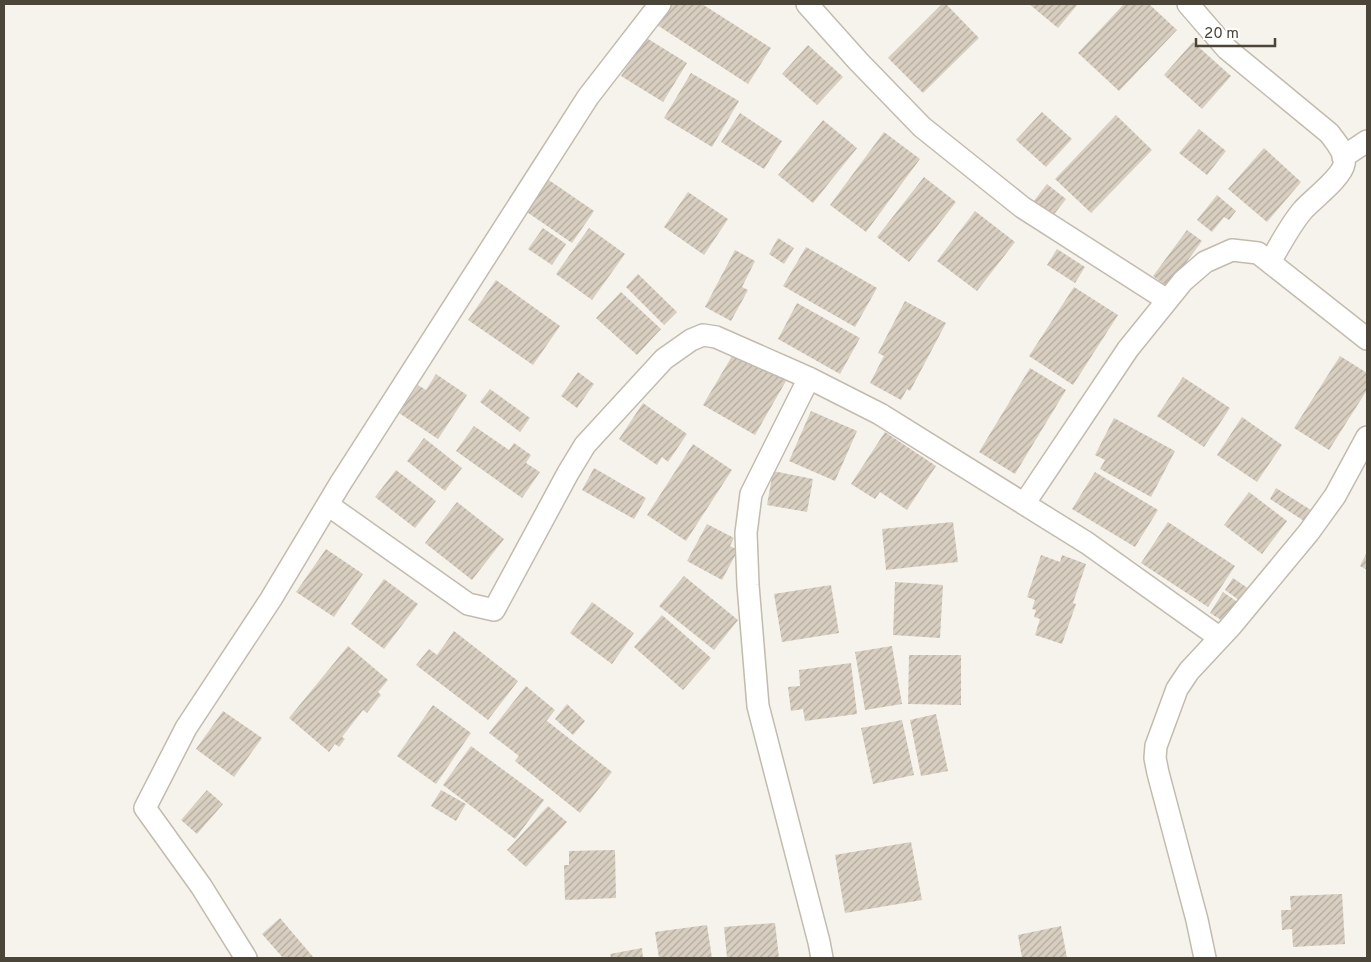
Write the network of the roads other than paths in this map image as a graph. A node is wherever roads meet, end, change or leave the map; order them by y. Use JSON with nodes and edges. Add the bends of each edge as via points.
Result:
{"nodes":[{"id":1,"x":660,"y":4,"type":"edge"},
{"id":2,"x":807,"y":4,"type":"edge"},
{"id":3,"x":1188,"y":4,"type":"edge"},
{"id":4,"x":1367,"y":141,"type":"edge"},
{"id":5,"x":1343,"y":157,"type":"junction"},
{"id":6,"x":1270,"y":262,"type":"junction"},
{"id":7,"x":1167,"y":300,"type":"junction"},
{"id":8,"x":1367,"y":339,"type":"edge"},
{"id":9,"x":809,"y":378,"type":"junction"},
{"id":10,"x":1367,"y":437,"type":"edge"},
{"id":11,"x":1024,"y":504,"type":"junction"},
{"id":12,"x":328,"y":505,"type":"junction"},
{"id":13,"x":1220,"y":638,"type":"junction"},
{"id":14,"x":246,"y":958,"type":"edge"},
{"id":15,"x":822,"y":958,"type":"edge"},
{"id":16,"x":1205,"y":958,"type":"edge"}],
"edges":[{"from":1,"to":12,"type":"street","via":[[588,97]]},
{"from":2,"to":7,"type":"street","via":[[922,127],[1022,207]]},
{"from":3,"to":5,"type":"street","via":[[1227,49],[1329,133]]},
{"from":4,"to":5,"type":"street"},
{"from":5,"to":6,"type":"street","via":[[1340,174],[1303,210]]},
{"from":6,"to":7,"type":"street","via":[[1258,253],[1232,250],[1205,262],[1182,281]]},
{"from":6,"to":8,"type":"street"},
{"from":7,"to":11,"type":"street","via":[[1128,349]]},
{"from":9,"to":11,"type":"street","via":[[880,414]]},
{"from":9,"to":12,"type":"street","via":[[716,337],[703,335],[664,359],[585,446],[494,610],[468,604]]},
{"from":9,"to":15,"type":"street","via":[[751,494],[746,533],[758,706]]},
{"from":10,"to":13,"type":"street","via":[[1335,496],[1309,532]]},
{"from":11,"to":13,"type":"street","via":[[1087,543]]},
{"from":12,"to":14,"type":"street","via":[[186,728],[145,808]]},
{"from":13,"to":16,"type":"street","via":[[1177,689],[1156,746],[1155,758]]}]}
